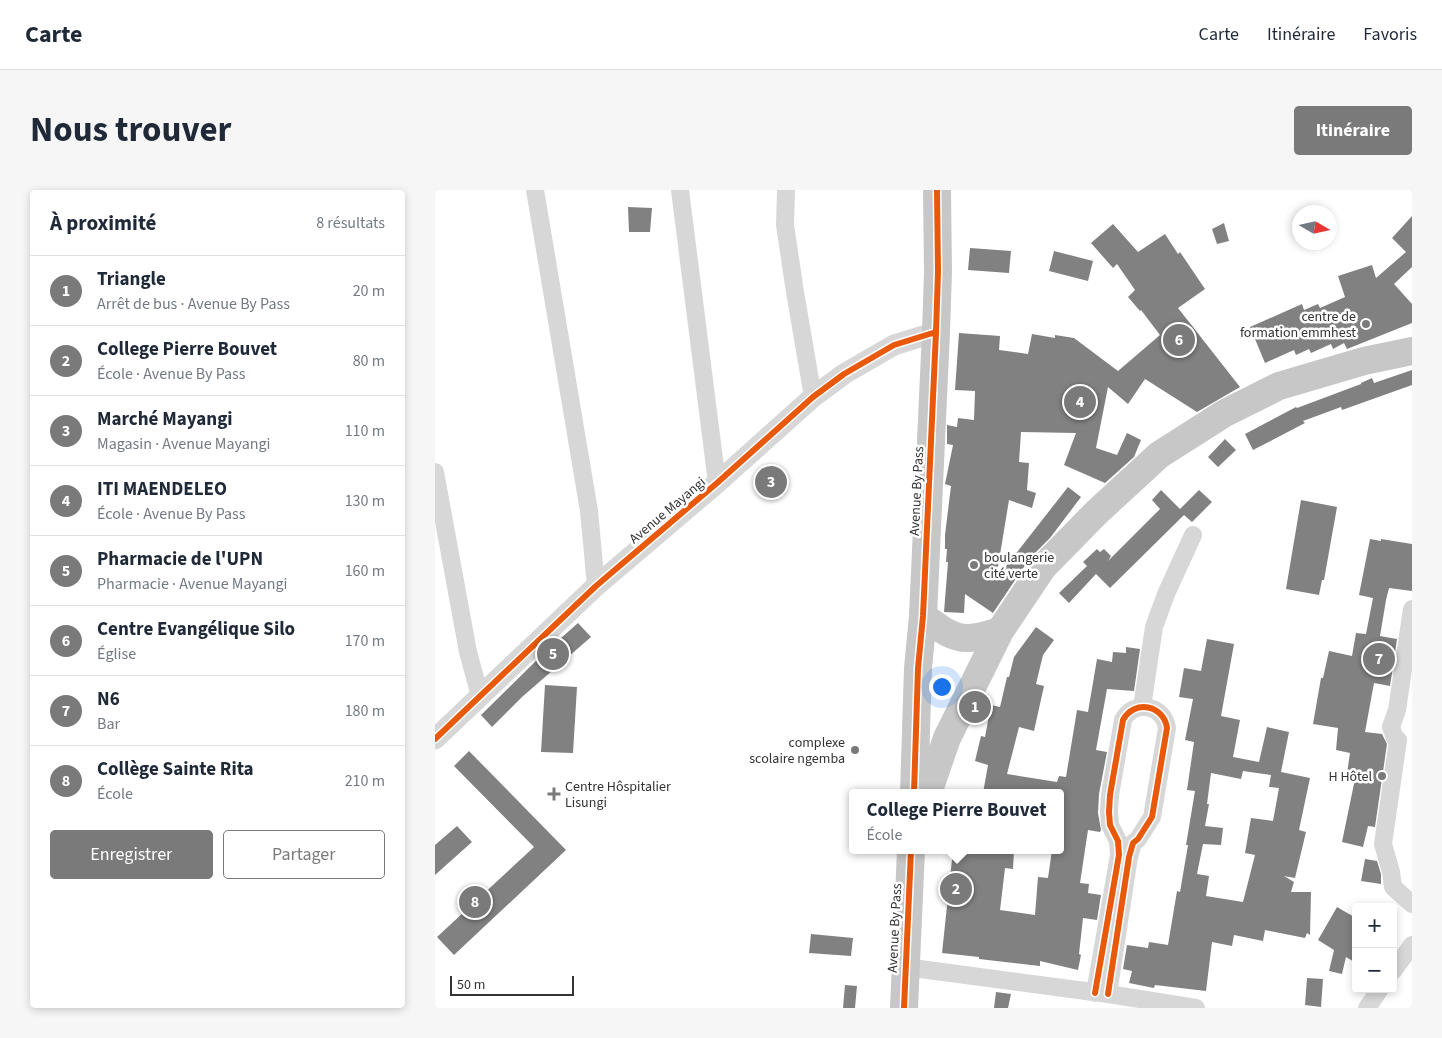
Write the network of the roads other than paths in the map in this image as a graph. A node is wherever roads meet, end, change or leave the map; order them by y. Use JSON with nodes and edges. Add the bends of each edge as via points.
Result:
{"nodes":[{"id":1,"x":535,"y":190,"type":"edge"},
{"id":2,"x":680,"y":190,"type":"edge"},
{"id":3,"x":786,"y":190,"type":"edge"},
{"id":4,"x":937,"y":190,"type":"edge"},
{"id":5,"x":936,"y":332,"type":"junction"},
{"id":6,"x":1412,"y":350,"type":"edge"},
{"id":7,"x":813,"y":396,"type":"junction"},
{"id":8,"x":435,"y":472,"type":"edge"},
{"id":9,"x":717,"y":483,"type":"junction"},
{"id":10,"x":1193,"y":535,"type":"dead end"},
{"id":11,"x":596,"y":586,"type":"junction"},
{"id":12,"x":1412,"y":609,"type":"edge"},
{"id":13,"x":923,"y":616,"type":"junction"},
{"id":14,"x":1000,"y":631,"type":"junction"},
{"id":15,"x":1163,"y":638,"type":"dead end"},
{"id":16,"x":480,"y":696,"type":"junction"},
{"id":17,"x":1147,"y":708,"type":"junction"},
{"id":18,"x":435,"y":739,"type":"edge"},
{"id":19,"x":1406,"y":741,"type":"edge"},
{"id":20,"x":914,"y":789,"type":"edge"},
{"id":21,"x":929,"y":789,"type":"edge"},
{"id":22,"x":1126,"y":842,"type":"junction"},
{"id":23,"x":911,"y":854,"type":"edge"},
{"id":24,"x":1412,"y":890,"type":"edge"},
{"id":25,"x":1412,"y":904,"type":"edge"},
{"id":26,"x":1412,"y":946,"type":"edge"},
{"id":27,"x":1397,"y":966,"type":"edge"},
{"id":28,"x":905,"y":967,"type":"junction"},
{"id":29,"x":1102,"y":993,"type":"junction"},
{"id":30,"x":1377,"y":993,"type":"edge"},
{"id":31,"x":1158,"y":1005,"type":"edge"},
{"id":32,"x":904,"y":1008,"type":"edge"},
{"id":33,"x":1196,"y":1008,"type":"edge"},
{"id":34,"x":1367,"y":1008,"type":"edge"}],
"edges":[{"from":1,"to":11,"type":"street","via":[[589,511]]},
{"from":2,"to":9,"type":"street"},
{"from":3,"to":7,"type":"street","via":[[785,225]]},
{"from":4,"to":5,"type":"highway","name":"Avenue By Pass"},
{"from":5,"to":7,"type":"street","name":"Avenue Mayangi","via":[[893,345]]},
{"from":5,"to":13,"type":"highway","name":"Avenue By Pass"},
{"from":6,"to":14,"type":"highway","via":[[1279,386],[1225,413],[1159,456],[1043,567]]},
{"from":7,"to":9,"type":"street","name":"Avenue Mayangi"},
{"from":8,"to":16,"type":"street","via":[[468,652]]},
{"from":9,"to":11,"type":"street","name":"Avenue Mayangi"},
{"from":10,"to":17,"type":"street","via":[[1154,627]]},
{"from":11,"to":16,"type":"street","name":"Avenue Mayangi"},
{"from":12,"to":19,"type":"street","via":[[1397,710],[1391,727],[1395,738]]},
{"from":13,"to":14,"type":"highway","via":[[958,637],[969,638]]},
{"from":13,"to":20,"type":"highway","name":"Avenue By Pass","via":[[917,668]]},
{"from":14,"to":21,"type":"highway","via":[[947,738]]},
{"from":15,"to":17,"type":"street"},
{"from":16,"to":18,"type":"street","name":"Avenue Mayangi"},
{"from":17,"to":22,"type":"street","via":[[1132,710],[1123,720],[1110,795],[1110,825]]},
{"from":17,"to":22,"type":"street","via":[[1163,715],[1167,728],[1152,817],[1141,834]]},
{"from":19,"to":24,"type":"street","via":[[1393,858],[1403,882]]},
{"from":19,"to":25,"type":"street","via":[[1383,844],[1393,887]]},
{"from":22,"to":29,"type":"street","via":[[1119,855]]},
{"from":23,"to":28,"type":"highway","name":"Avenue By Pass"},
{"from":26,"to":27,"type":"street"},
{"from":28,"to":29,"type":"street"},
{"from":28,"to":32,"type":"highway","name":"Avenue By Pass"},
{"from":29,"to":31,"type":"street"},
{"from":30,"to":34,"type":"street"},
{"from":31,"to":33,"type":"street"}]}
